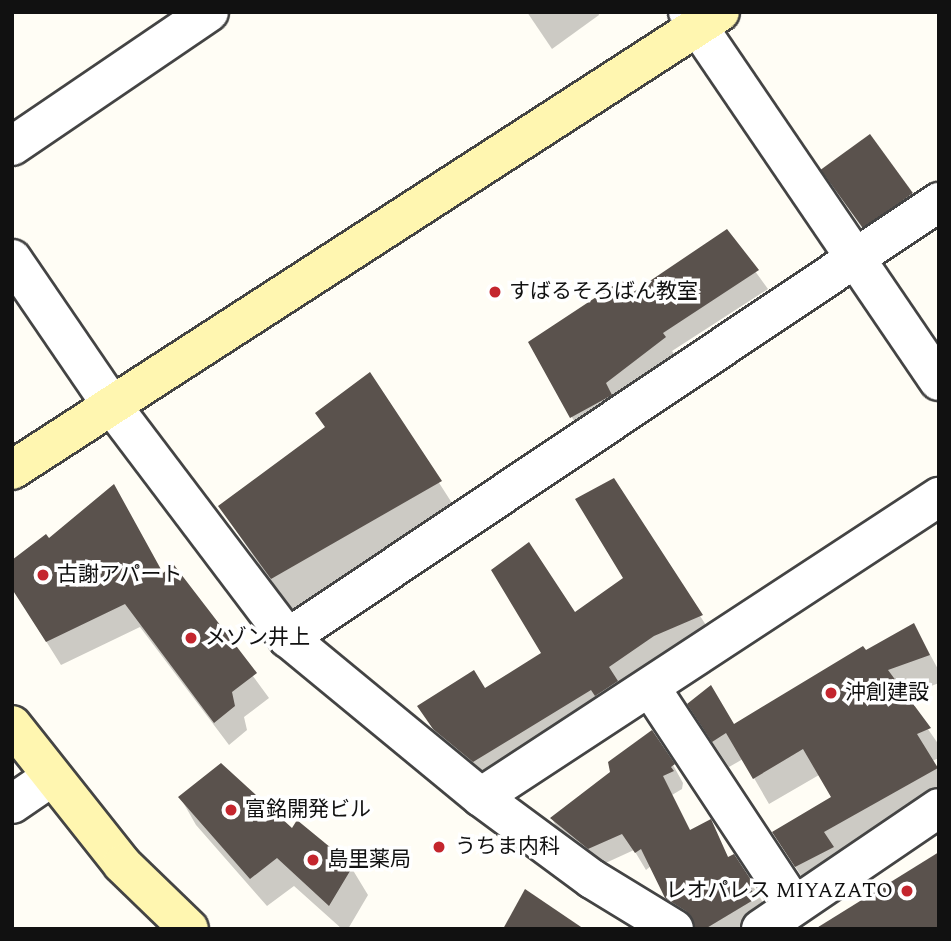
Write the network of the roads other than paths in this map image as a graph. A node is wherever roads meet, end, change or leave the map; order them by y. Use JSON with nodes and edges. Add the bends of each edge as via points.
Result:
{"nodes":[{"id":1,"x":209,"y":12,"type":"edge"},
{"id":2,"x":702,"y":17,"type":"edge"},
{"id":3,"x":12,"y":146,"type":"edge"},
{"id":4,"x":939,"y":202,"type":"edge"},
{"id":5,"x":854,"y":258,"type":"junction"},
{"id":6,"x":12,"y":259,"type":"edge"},
{"id":7,"x":939,"y":382,"type":"edge"},
{"id":8,"x":113,"y":407,"type":"junction"},
{"id":9,"x":12,"y":470,"type":"edge"},
{"id":10,"x":939,"y":497,"type":"edge"},
{"id":11,"x":288,"y":638,"type":"junction"},
{"id":12,"x":650,"y":687,"type":"junction"},
{"id":13,"x":12,"y":725,"type":"edge"},
{"id":14,"x":50,"y":778,"type":"junction"},
{"id":15,"x":481,"y":797,"type":"junction"},
{"id":16,"x":12,"y":804,"type":"edge"},
{"id":17,"x":939,"y":808,"type":"edge"},
{"id":18,"x":794,"y":905,"type":"junction"},
{"id":19,"x":189,"y":929,"type":"edge"},
{"id":20,"x":674,"y":929,"type":"edge"},
{"id":21,"x":761,"y":929,"type":"edge"}],
"edges":[{"from":1,"to":3,"type":"street"},
{"from":2,"to":5,"type":"street"},
{"from":2,"to":8,"type":"street"},
{"from":4,"to":5,"type":"street"},
{"from":5,"to":7,"type":"street"},
{"from":5,"to":11,"type":"street"},
{"from":6,"to":8,"type":"street"},
{"from":8,"to":9,"type":"street"},
{"from":8,"to":11,"type":"street"},
{"from":10,"to":12,"type":"street"},
{"from":11,"to":15,"type":"street"},
{"from":12,"to":15,"type":"street"},
{"from":12,"to":18,"type":"street"},
{"from":13,"to":14,"type":"street"},
{"from":14,"to":16,"type":"street"},
{"from":14,"to":19,"type":"street","via":[[122,864]]},
{"from":15,"to":20,"type":"street","via":[[593,879]]},
{"from":17,"to":18,"type":"street"},
{"from":18,"to":21,"type":"street"}]}
